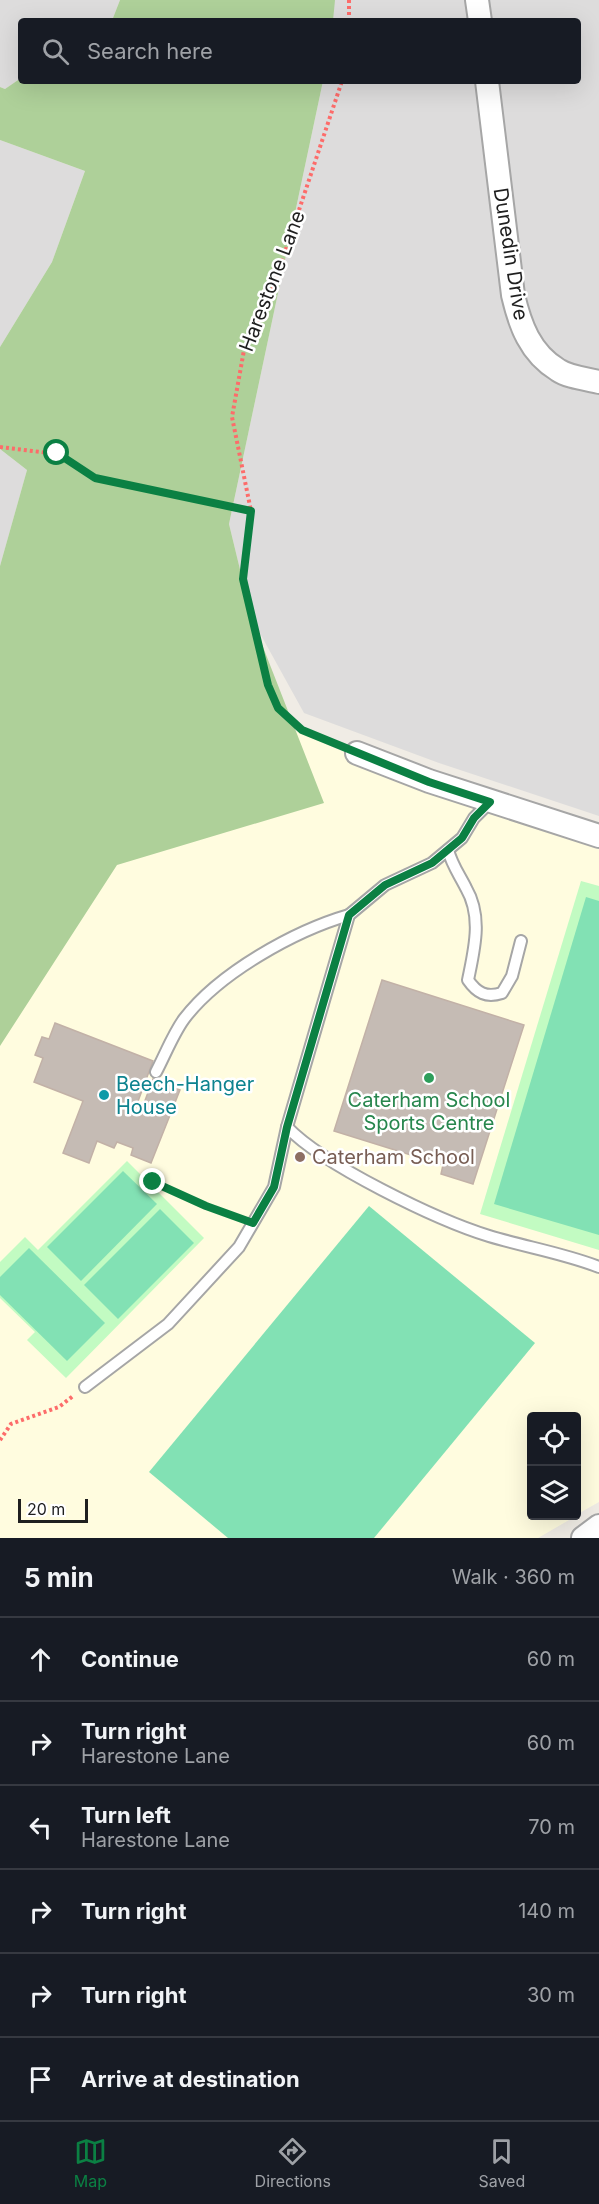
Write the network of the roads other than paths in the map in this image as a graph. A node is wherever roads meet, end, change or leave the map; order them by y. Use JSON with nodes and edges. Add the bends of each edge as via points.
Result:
{"nodes":[{"id":1,"x":477,"y":0,"type":"edge"},
{"id":2,"x":480,"y":18,"type":"edge"},
{"id":3,"x":487,"y":84,"type":"edge"},
{"id":4,"x":599,"y":382,"type":"edge"},
{"id":5,"x":357,"y":753,"type":"road end"},
{"id":6,"x":490,"y":802,"type":"junction"},
{"id":7,"x":599,"y":836,"type":"edge"},
{"id":8,"x":448,"y":850,"type":"junction"},
{"id":9,"x":349,"y":915,"type":"junction"},
{"id":10,"x":521,"y":941,"type":"dead end"},
{"id":11,"x":156,"y":1072,"type":"dead end"},
{"id":12,"x":287,"y":1127,"type":"junction"},
{"id":13,"x":599,"y":1267,"type":"edge"},
{"id":14,"x":85,"y":1387,"type":"road end"},
{"id":15,"x":599,"y":1526,"type":"edge"},
{"id":16,"x":583,"y":1538,"type":"edge"}],
"edges":[{"from":1,"to":2,"type":"street"},
{"from":3,"to":4,"type":"street","name":"Dunedin Drive","via":[[520,325],[537,351],[559,371]]},
{"from":5,"to":6,"type":"street"},
{"from":6,"to":7,"type":"street"},
{"from":6,"to":8,"type":"lane"},
{"from":8,"to":9,"type":"lane","via":[[432,863],[385,885]]},
{"from":8,"to":10,"type":"lane","via":[[454,870],[474,905],[476,947],[468,980],[476,992],[492,996],[502,993],[512,976]]},
{"from":9,"to":11,"type":"lane","via":[[312,928],[256,958],[213,988],[183,1020]]},
{"from":9,"to":12,"type":"lane"},
{"from":12,"to":13,"type":"lane","via":[[302,1143],[380,1187],[454,1222]]},
{"from":12,"to":14,"type":"lane","via":[[274,1187],[239,1247],[168,1324]]},
{"from":15,"to":16,"type":"street"}]}
